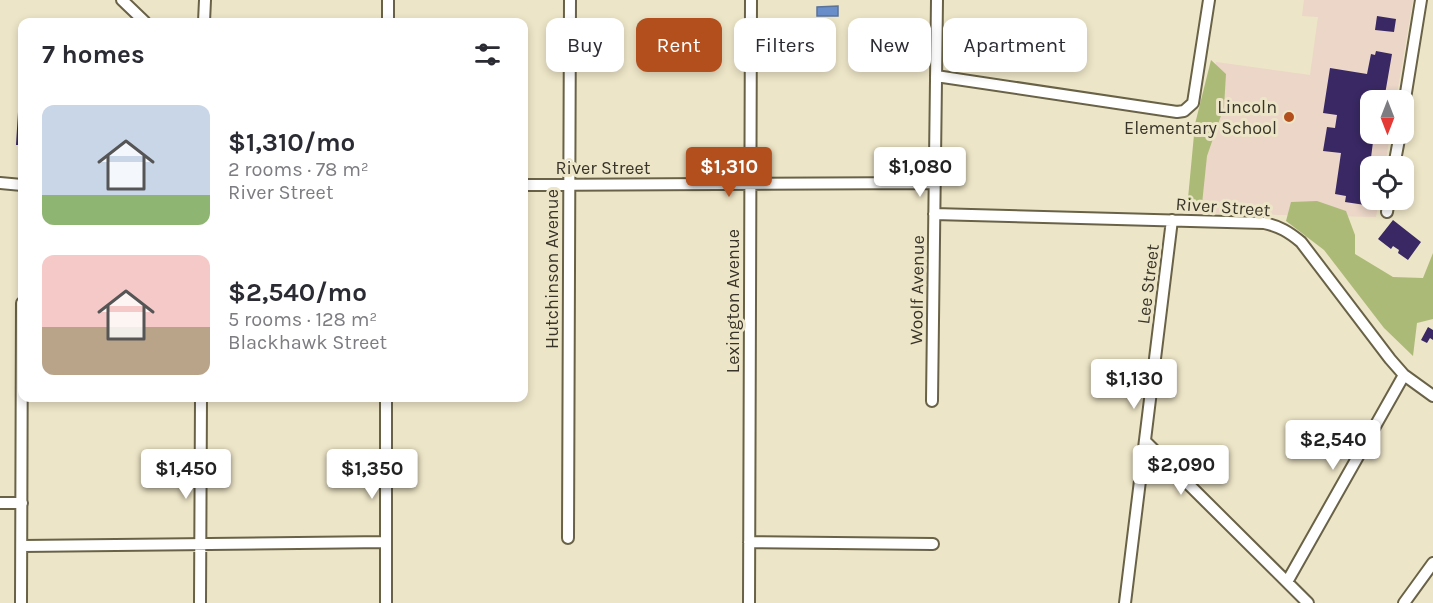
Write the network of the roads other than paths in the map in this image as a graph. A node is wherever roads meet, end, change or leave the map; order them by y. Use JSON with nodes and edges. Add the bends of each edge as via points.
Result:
{"nodes":[{"id":1,"x":122,"y":0,"type":"edge"},
{"id":2,"x":205,"y":0,"type":"edge"},
{"id":3,"x":388,"y":0,"type":"edge"},
{"id":4,"x":570,"y":0,"type":"edge"},
{"id":5,"x":751,"y":0,"type":"edge"},
{"id":6,"x":937,"y":0,"type":"edge"},
{"id":7,"x":1209,"y":0,"type":"edge"},
{"id":8,"x":1421,"y":0,"type":"edge"},
{"id":9,"x":141,"y":18,"type":"edge"},
{"id":10,"x":204,"y":18,"type":"edge"},
{"id":11,"x":388,"y":18,"type":"edge"},
{"id":12,"x":936,"y":76,"type":"junction"},
{"id":13,"x":1406,"y":90,"type":"edge"},
{"id":14,"x":0,"y":183,"type":"edge"},
{"id":15,"x":935,"y":183,"type":"junction"},
{"id":16,"x":18,"y":184,"type":"edge"},
{"id":17,"x":750,"y":184,"type":"junction"},
{"id":18,"x":528,"y":185,"type":"edge"},
{"id":19,"x":569,"y":185,"type":"junction"},
{"id":20,"x":934,"y":214,"type":"junction"},
{"id":21,"x":1172,"y":220,"type":"junction"},
{"id":22,"x":1404,"y":375,"type":"junction"},
{"id":23,"x":1433,"y":396,"type":"edge"},
{"id":24,"x":932,"y":401,"type":"dead end"},
{"id":25,"x":22,"y":402,"type":"edge"},
{"id":26,"x":201,"y":402,"type":"edge"},
{"id":27,"x":387,"y":402,"type":"edge"},
{"id":28,"x":1145,"y":441,"type":"junction"},
{"id":29,"x":0,"y":503,"type":"edge"},
{"id":30,"x":22,"y":503,"type":"junction"},
{"id":31,"x":568,"y":538,"type":"dead end"},
{"id":32,"x":386,"y":542,"type":"junction"},
{"id":33,"x":749,"y":542,"type":"junction"},
{"id":34,"x":200,"y":544,"type":"junction"},
{"id":35,"x":933,"y":544,"type":"dead end"},
{"id":36,"x":22,"y":546,"type":"junction"},
{"id":37,"x":1433,"y":563,"type":"edge"},
{"id":38,"x":1287,"y":582,"type":"junction"},
{"id":39,"x":21,"y":603,"type":"edge"},
{"id":40,"x":200,"y":603,"type":"edge"},
{"id":41,"x":386,"y":603,"type":"edge"},
{"id":42,"x":748,"y":603,"type":"edge"},
{"id":43,"x":1125,"y":603,"type":"edge"},
{"id":44,"x":1308,"y":603,"type":"edge"},
{"id":45,"x":1404,"y":603,"type":"edge"}],
"edges":[{"from":1,"to":9,"type":"street"},
{"from":2,"to":10,"type":"street"},
{"from":3,"to":11,"type":"street"},
{"from":4,"to":19,"type":"street","name":"Hutchinson Avenue"},
{"from":5,"to":17,"type":"street","name":"Lexington Avenue"},
{"from":6,"to":12,"type":"street","name":"Woolf Avenue"},
{"from":7,"to":12,"type":"street","via":[[1193,103],[1177,112]]},
{"from":8,"to":13,"type":"street"},
{"from":12,"to":15,"type":"street","name":"Woolf Avenue"},
{"from":14,"to":16,"type":"street"},
{"from":15,"to":17,"type":"street","name":"River Street"},
{"from":15,"to":20,"type":"street","name":"Woolf Avenue"},
{"from":17,"to":19,"type":"street","name":"River Street"},
{"from":17,"to":33,"type":"street","name":"Lexington Avenue"},
{"from":18,"to":19,"type":"street","name":"River Street"},
{"from":19,"to":31,"type":"street","name":"Hutchinson Avenue"},
{"from":20,"to":21,"type":"street","name":"River Street"},
{"from":20,"to":24,"type":"street","name":"Woolf Avenue"},
{"from":21,"to":22,"type":"street","name":"River Street","via":[[1264,223],[1290,233]]},
{"from":21,"to":28,"type":"street","name":"Lee Street"},
{"from":22,"to":23,"type":"street","name":"River Street"},
{"from":22,"to":38,"type":"street"},
{"from":25,"to":30,"type":"street"},
{"from":26,"to":34,"type":"street"},
{"from":27,"to":32,"type":"street"},
{"from":28,"to":38,"type":"street"},
{"from":28,"to":43,"type":"street","name":"Lee Street"},
{"from":29,"to":30,"type":"street"},
{"from":30,"to":36,"type":"street"},
{"from":32,"to":34,"type":"street"},
{"from":32,"to":41,"type":"street"},
{"from":33,"to":35,"type":"street"},
{"from":33,"to":42,"type":"street","name":"Lexington Avenue"},
{"from":34,"to":36,"type":"street"},
{"from":34,"to":40,"type":"street"},
{"from":36,"to":39,"type":"street"},
{"from":37,"to":45,"type":"street"},
{"from":38,"to":44,"type":"street"}]}
